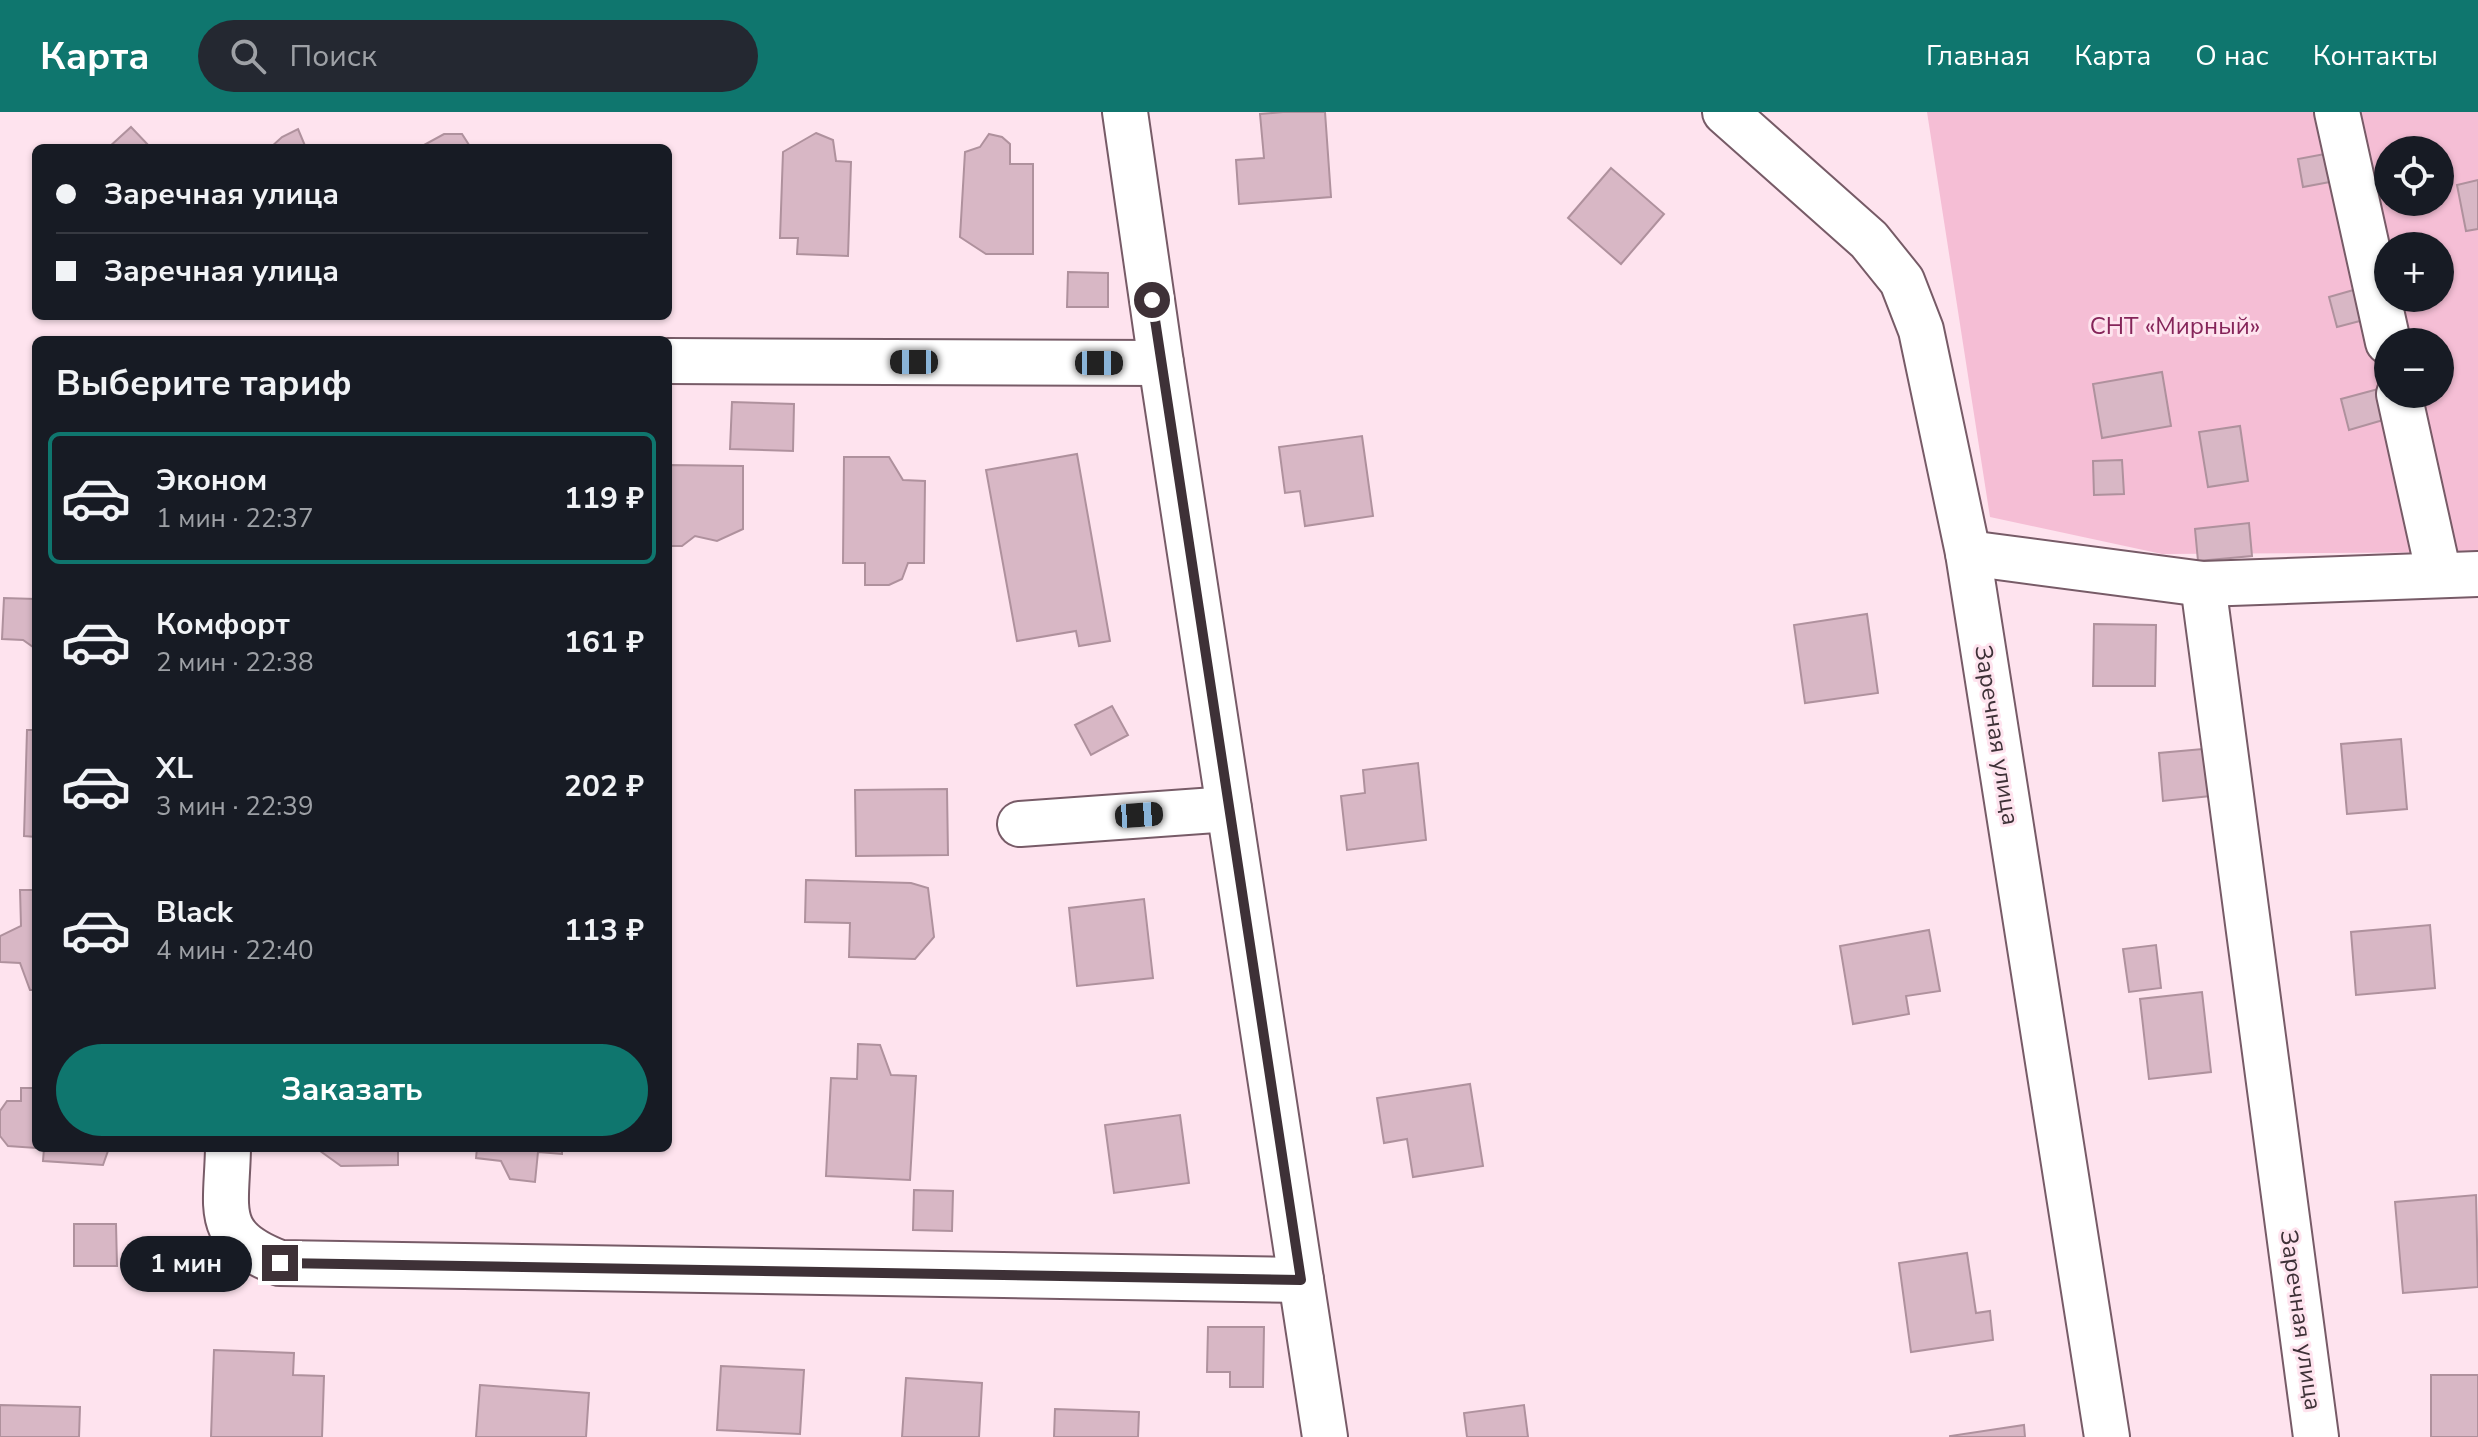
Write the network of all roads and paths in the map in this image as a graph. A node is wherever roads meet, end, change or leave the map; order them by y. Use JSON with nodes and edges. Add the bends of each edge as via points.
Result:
{"nodes":[{"id":1,"x":1125,"y":112,"type":"edge"},
{"id":2,"x":1725,"y":112,"type":"edge"},
{"id":3,"x":2337,"y":112,"type":"edge"},
{"id":4,"x":2385,"y":328,"type":"edge"},
{"id":5,"x":672,"y":361,"type":"edge"},
{"id":6,"x":1161,"y":363,"type":"junction"},
{"id":7,"x":2404,"y":408,"type":"edge"},
{"id":8,"x":1968,"y":553,"type":"junction"},
{"id":9,"x":2458,"y":574,"type":"edge"},
{"id":10,"x":2203,"y":584,"type":"junction"},
{"id":11,"x":1229,"y":809,"type":"junction"},
{"id":12,"x":1020,"y":824,"type":"dead end"},
{"id":13,"x":228,"y":1152,"type":"edge"},
{"id":14,"x":1301,"y":1280,"type":"junction"},
{"id":15,"x":1325,"y":1437,"type":"edge"},
{"id":16,"x":2107,"y":1437,"type":"edge"},
{"id":17,"x":2316,"y":1437,"type":"edge"}],
"edges":[{"from":1,"to":6,"type":"street"},
{"from":2,"to":8,"type":"street","name":"Заречная улица","via":[[1869,240],[1902,281],[1921,330]]},
{"from":3,"to":4,"type":"street"},
{"from":5,"to":6,"type":"street"},
{"from":6,"to":11,"type":"street"},
{"from":7,"to":9,"type":"street"},
{"from":8,"to":10,"type":"street"},
{"from":8,"to":16,"type":"street","name":"Заречная улица"},
{"from":9,"to":10,"type":"street"},
{"from":10,"to":17,"type":"street","name":"Заречная улица"},
{"from":11,"to":12,"type":"street"},
{"from":11,"to":14,"type":"street"},
{"from":13,"to":14,"type":"street","via":[[226,1217],[235,1238],[280,1263]]},
{"from":14,"to":15,"type":"street"}]}
